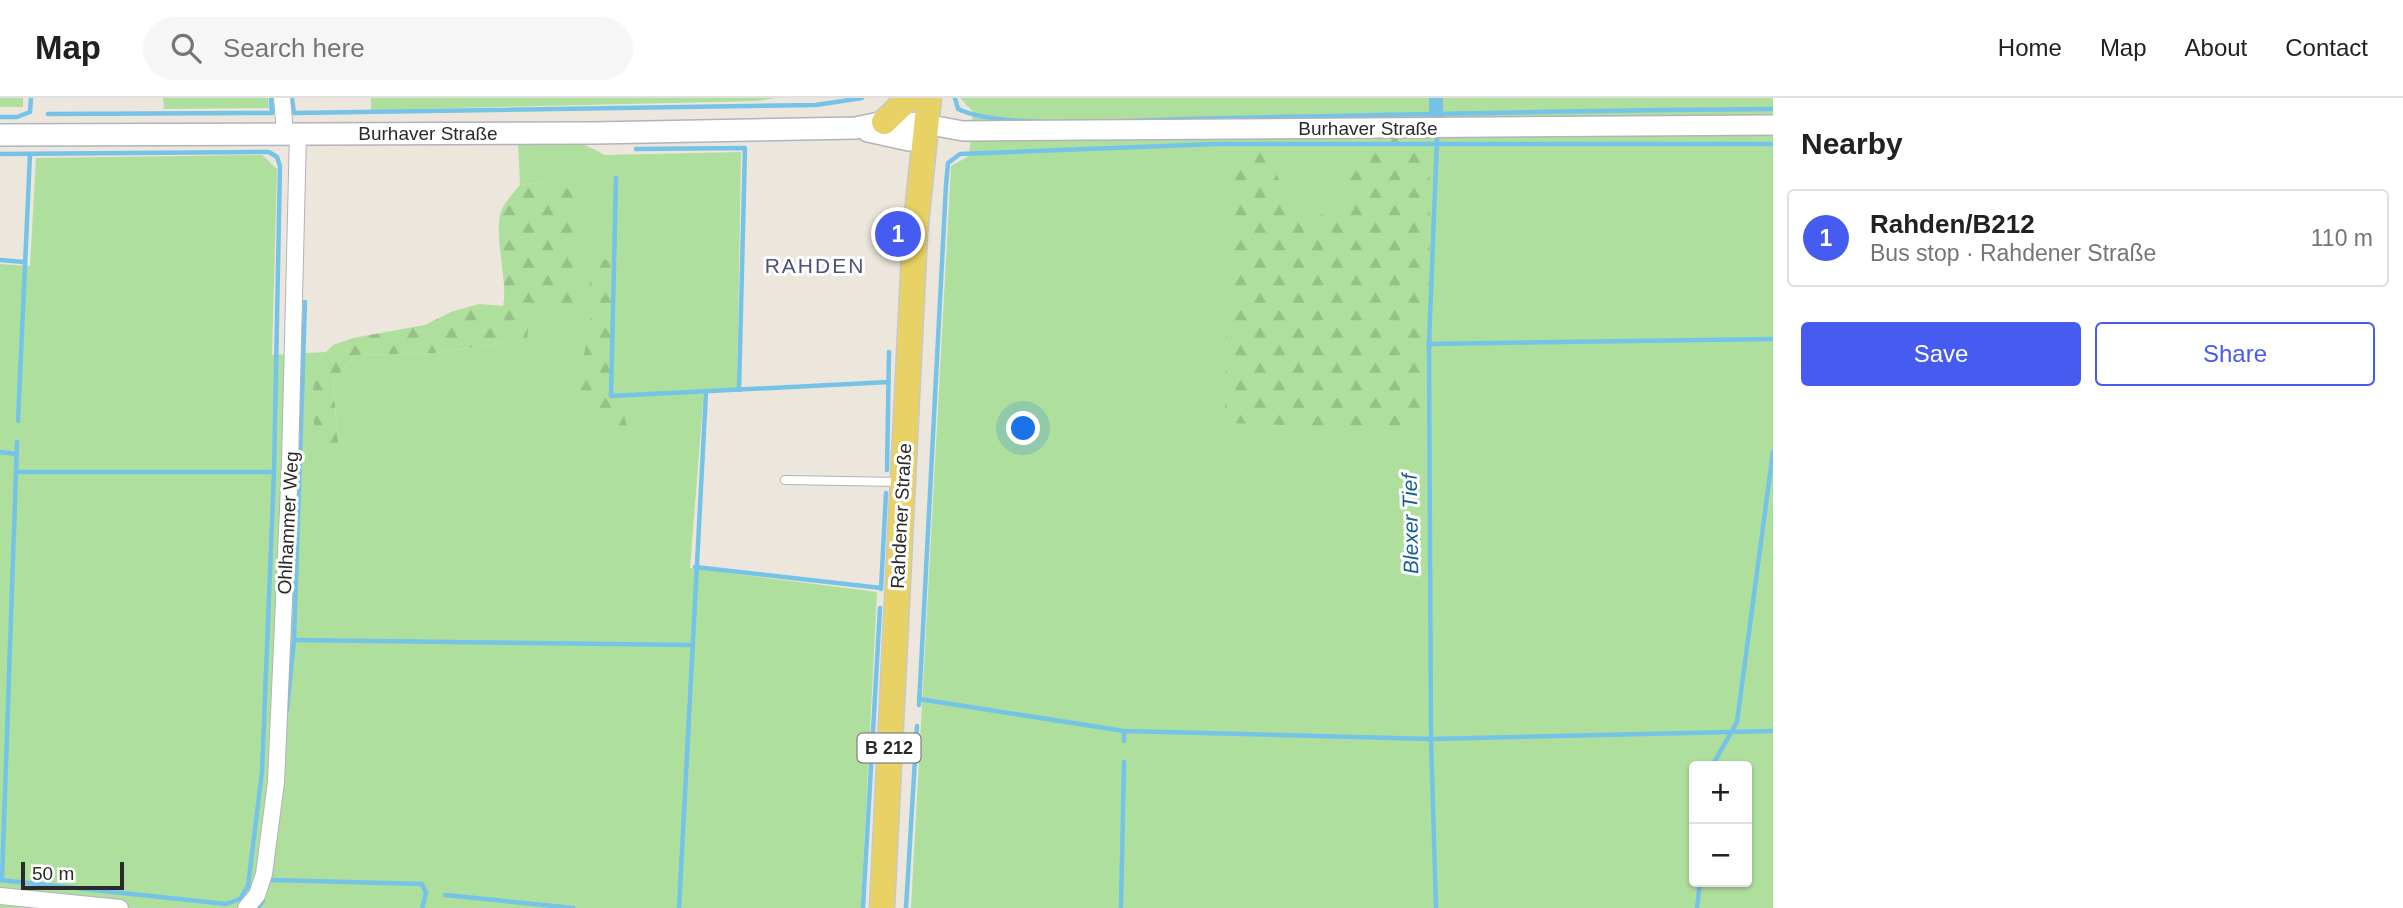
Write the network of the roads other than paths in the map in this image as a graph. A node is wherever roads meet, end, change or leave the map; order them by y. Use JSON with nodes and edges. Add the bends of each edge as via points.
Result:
{"nodes":[{"id":1,"x":282,"y":98,"type":"edge"},
{"id":2,"x":909,"y":98,"type":"edge"},
{"id":3,"x":929,"y":98,"type":"edge"},
{"id":4,"x":884,"y":122,"type":"junction"},
{"id":5,"x":1773,"y":125,"type":"edge"},
{"id":6,"x":856,"y":128,"type":"junction"},
{"id":7,"x":924,"y":132,"type":"junction"},
{"id":8,"x":291,"y":133,"type":"junction"},
{"id":9,"x":0,"y":135,"type":"edge"},
{"id":10,"x":785,"y":480,"type":"dead end"},
{"id":11,"x":902,"y":482,"type":"junction"},
{"id":12,"x":0,"y":896,"type":"edge"},
{"id":13,"x":120,"y":908,"type":"edge"},
{"id":14,"x":246,"y":908,"type":"edge"},
{"id":15,"x":882,"y":908,"type":"edge"}],
"edges":[{"from":1,"to":8,"type":"street","name":"Ohlhammer Weg"},
{"from":2,"to":4,"type":"main road"},
{"from":3,"to":7,"type":"main road","number":"B 212"},
{"from":4,"to":6,"type":"main road","name":"Burhaver Straße"},
{"from":4,"to":7,"type":"main road","name":"Burhaver Straße"},
{"from":5,"to":7,"type":"street","name":"Burhaver Straße"},
{"from":6,"to":7,"type":"main road","name":"Burhaver Straße","via":[[909,141]]},
{"from":6,"to":8,"type":"main road","name":"Burhaver Straße"},
{"from":7,"to":11,"type":"main road","name":"Rahdener Straße","number":"B 212"},
{"from":8,"to":9,"type":"main road","name":"Burhaver Straße"},
{"from":8,"to":14,"type":"street","name":"Ohlhammer Weg","via":[[290,464],[276,782],[264,874],[257,895]]},
{"from":10,"to":11,"type":"lane"},
{"from":11,"to":15,"type":"main road","name":"Rahdener Straße","number":"B 212"},
{"from":12,"to":13,"type":"street"}]}
